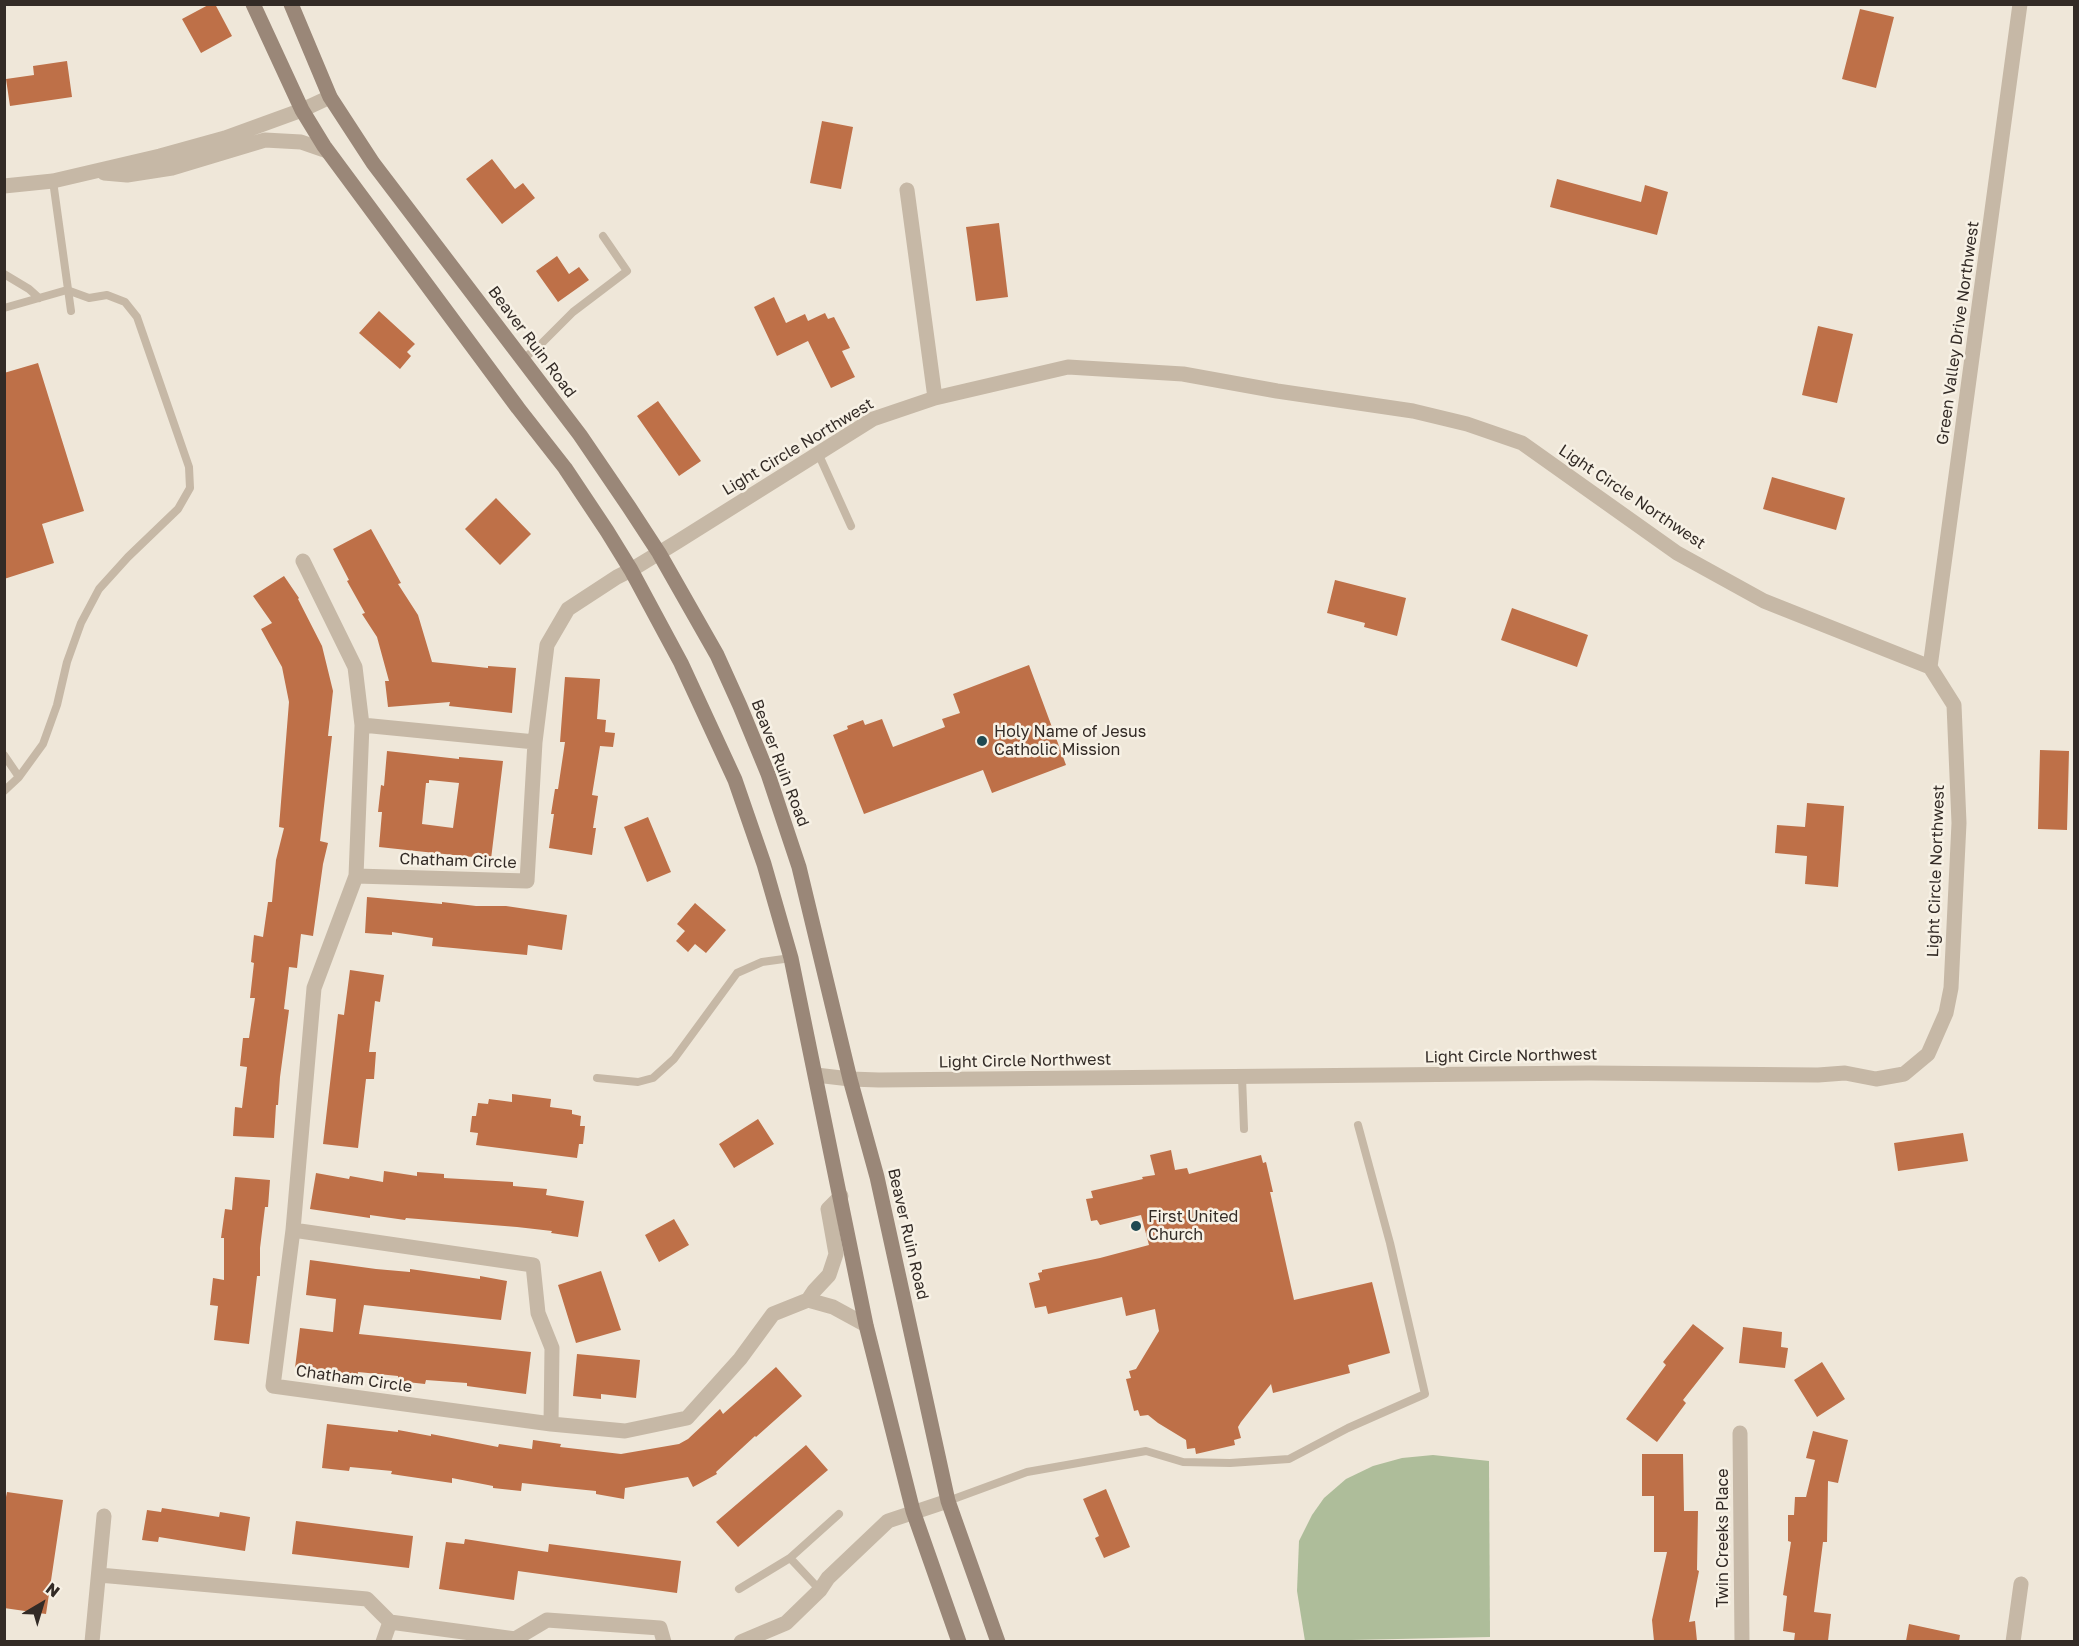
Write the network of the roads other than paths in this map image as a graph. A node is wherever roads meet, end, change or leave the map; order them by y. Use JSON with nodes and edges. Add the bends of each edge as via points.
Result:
{"nodes":[{"id":1,"x":253,"y":4,"type":"edge"},
{"id":2,"x":291,"y":4,"type":"edge"},
{"id":3,"x":2020,"y":4,"type":"edge"},
{"id":4,"x":330,"y":97,"type":"junction"},
{"id":5,"x":302,"y":110,"type":"junction"},
{"id":6,"x":327,"y":151,"type":"junction"},
{"id":7,"x":89,"y":172,"type":"junction"},
{"id":8,"x":53,"y":181,"type":"junction"},
{"id":9,"x":4,"y":186,"type":"edge"},
{"id":10,"x":907,"y":190,"type":"dead end"},
{"id":11,"x":603,"y":236,"type":"dead end"},
{"id":12,"x":4,"y":274,"type":"edge"},
{"id":13,"x":67,"y":290,"type":"junction"},
{"id":14,"x":39,"y":298,"type":"junction"},
{"id":15,"x":4,"y":308,"type":"edge"},
{"id":16,"x":71,"y":311,"type":"dead end"},
{"id":17,"x":523,"y":359,"type":"junction"},
{"id":18,"x":935,"y":398,"type":"junction"},
{"id":19,"x":818,"y":453,"type":"junction"},
{"id":20,"x":851,"y":526,"type":"dead end"},
{"id":21,"x":659,"y":553,"type":"junction"},
{"id":22,"x":303,"y":561,"type":"dead end"},
{"id":23,"x":631,"y":570,"type":"junction"},
{"id":24,"x":1930,"y":667,"type":"junction"},
{"id":25,"x":362,"y":725,"type":"junction"},
{"id":26,"x":535,"y":742,"type":"junction"},
{"id":27,"x":4,"y":755,"type":"edge"},
{"id":28,"x":20,"y":777,"type":"junction"},
{"id":29,"x":4,"y":791,"type":"edge"},
{"id":30,"x":356,"y":876,"type":"junction"},
{"id":31,"x":791,"y":958,"type":"junction"},
{"id":32,"x":816,"y":1075,"type":"junction"},
{"id":33,"x":1242,"y":1077,"type":"junction"},
{"id":34,"x":597,"y":1078,"type":"dead end"},
{"id":35,"x":850,"y":1080,"type":"junction"},
{"id":36,"x":1358,"y":1125,"type":"dead end"},
{"id":37,"x":1245,"y":1129,"type":"dead end"},
{"id":38,"x":841,"y":1196,"type":"junction"},
{"id":39,"x":293,"y":1230,"type":"junction"},
{"id":40,"x":808,"y":1300,"type":"junction"},
{"id":41,"x":866,"y":1325,"type":"junction"},
{"id":42,"x":551,"y":1424,"type":"junction"},
{"id":43,"x":1740,"y":1433,"type":"dead end"},
{"id":44,"x":948,"y":1501,"type":"junction"},
{"id":45,"x":913,"y":1511,"type":"junction"},
{"id":46,"x":839,"y":1514,"type":"dead end"},
{"id":47,"x":105,"y":1516,"type":"dead end"},
{"id":48,"x":789,"y":1558,"type":"junction"},
{"id":49,"x":99,"y":1575,"type":"junction"},
{"id":50,"x":2022,"y":1584,"type":"dead end"},
{"id":51,"x":740,"y":1589,"type":"dead end"},
{"id":52,"x":820,"y":1590,"type":"junction"},
{"id":53,"x":390,"y":1622,"type":"junction"},
{"id":54,"x":92,"y":1641,"type":"edge"},
{"id":55,"x":383,"y":1641,"type":"edge"},
{"id":56,"x":664,"y":1641,"type":"edge"},
{"id":57,"x":741,"y":1641,"type":"edge"},
{"id":58,"x":959,"y":1641,"type":"edge"},
{"id":59,"x":998,"y":1641,"type":"edge"},
{"id":60,"x":1742,"y":1641,"type":"edge"},
{"id":61,"x":2013,"y":1641,"type":"edge"}],
"edges":[{"from":1,"to":5,"type":"main road"},
{"from":2,"to":4,"type":"main road","name":"Beaver Ruin Road"},
{"from":3,"to":24,"type":"street","name":"Green Valley Drive Northwest"},
{"from":4,"to":5,"type":"street"},
{"from":4,"to":17,"type":"main road","name":"Beaver Ruin Road","via":[[373,163]]},
{"from":5,"to":6,"type":"main road"},
{"from":5,"to":7,"type":"street","via":[[225,138]]},
{"from":6,"to":7,"type":"street","via":[[301,142],[265,140],[172,168],[127,175]]},
{"from":6,"to":23,"type":"main road","via":[[565,468]]},
{"from":7,"to":8,"type":"street"},
{"from":8,"to":9,"type":"street"},
{"from":8,"to":13,"type":"lane"},
{"from":10,"to":18,"type":"street"},
{"from":11,"to":17,"type":"lane","via":[[627,271],[573,312]]},
{"from":12,"to":14,"type":"lane"},
{"from":13,"to":14,"type":"lane"},
{"from":13,"to":16,"type":"lane"},
{"from":13,"to":28,"type":"lane","via":[[89,298],[116,298],[125,302],[137,317],[189,467],[190,488],[178,509],[99,589],[67,662],[43,744]]},
{"from":14,"to":15,"type":"lane"},
{"from":17,"to":21,"type":"main road","name":"Beaver Ruin Road","via":[[580,435]]},
{"from":18,"to":19,"type":"street","name":"Light Circle Northwest","via":[[873,419]]},
{"from":18,"to":24,"type":"street","name":"Light Circle Northwest","via":[[1068,367],[1183,374],[1413,411],[1467,424],[1522,443],[1677,553],[1764,601]]},
{"from":19,"to":20,"type":"lane"},
{"from":19,"to":21,"type":"street","name":"Light Circle Northwest"},
{"from":21,"to":23,"type":"street","name":"Light Circle Northwest"},
{"from":21,"to":35,"type":"main road","name":"Beaver Ruin Road","via":[[717,655],[768,774],[799,867]]},
{"from":22,"to":25,"type":"street","name":"Chatham Circle","via":[[355,667]]},
{"from":23,"to":26,"type":"street","name":"Chatham Circle","via":[[568,609],[547,645]]},
{"from":23,"to":31,"type":"main road","via":[[681,663],[735,780]]},
{"from":24,"to":33,"type":"street","name":"Light Circle Northwest","via":[[1954,705],[1959,823],[1951,988],[1946,1013],[1928,1054],[1904,1074],[1876,1079],[1845,1073]]},
{"from":25,"to":26,"type":"street"},
{"from":25,"to":30,"type":"street","name":"Chatham Circle"},
{"from":26,"to":30,"type":"street","name":"Chatham Circle","via":[[527,881]]},
{"from":27,"to":28,"type":"lane"},
{"from":28,"to":29,"type":"lane"},
{"from":30,"to":39,"type":"street","name":"Chatham Circle","via":[[314,988]]},
{"from":31,"to":32,"type":"main road"},
{"from":31,"to":34,"type":"lane","via":[[762,962],[737,973],[674,1059],[653,1078],[638,1082]]},
{"from":32,"to":35,"type":"street","name":"Light Circle Northwest"},
{"from":32,"to":38,"type":"main road"},
{"from":33,"to":35,"type":"street","name":"Light Circle Northwest"},
{"from":33,"to":37,"type":"lane"},
{"from":35,"to":44,"type":"main road","name":"Beaver Ruin Road","via":[[877,1177]]},
{"from":36,"to":44,"type":"lane","via":[[1425,1394],[1289,1459],[1183,1462],[1146,1451],[1027,1472]]},
{"from":38,"to":40,"type":"street","via":[[828,1209],[836,1254],[829,1275]]},
{"from":38,"to":41,"type":"main road"},
{"from":39,"to":42,"type":"street","via":[[533,1265],[538,1313],[552,1348]]},
{"from":39,"to":42,"type":"street","name":"Chatham Circle","via":[[273,1386]]},
{"from":40,"to":41,"type":"street","via":[[833,1307]]},
{"from":40,"to":42,"type":"street","name":"Chatham Circle","via":[[773,1314],[740,1359],[687,1418],[625,1431]]},
{"from":41,"to":45,"type":"main road"},
{"from":43,"to":60,"type":"street","name":"Twin Creeks Place"},
{"from":44,"to":45,"type":"street"},
{"from":44,"to":59,"type":"main road","name":"Beaver Ruin Road"},
{"from":45,"to":52,"type":"street","via":[[880,1527]]},
{"from":45,"to":58,"type":"main road"},
{"from":46,"to":48,"type":"lane"},
{"from":47,"to":49,"type":"street"},
{"from":48,"to":51,"type":"lane"},
{"from":48,"to":52,"type":"lane"},
{"from":49,"to":53,"type":"street","via":[[368,1599]]},
{"from":49,"to":54,"type":"street"},
{"from":50,"to":61,"type":"street"},
{"from":52,"to":57,"type":"street","via":[[786,1623]]},
{"from":53,"to":55,"type":"street"},
{"from":53,"to":56,"type":"street","via":[[515,1639],[547,1620],[660,1628]]}]}
